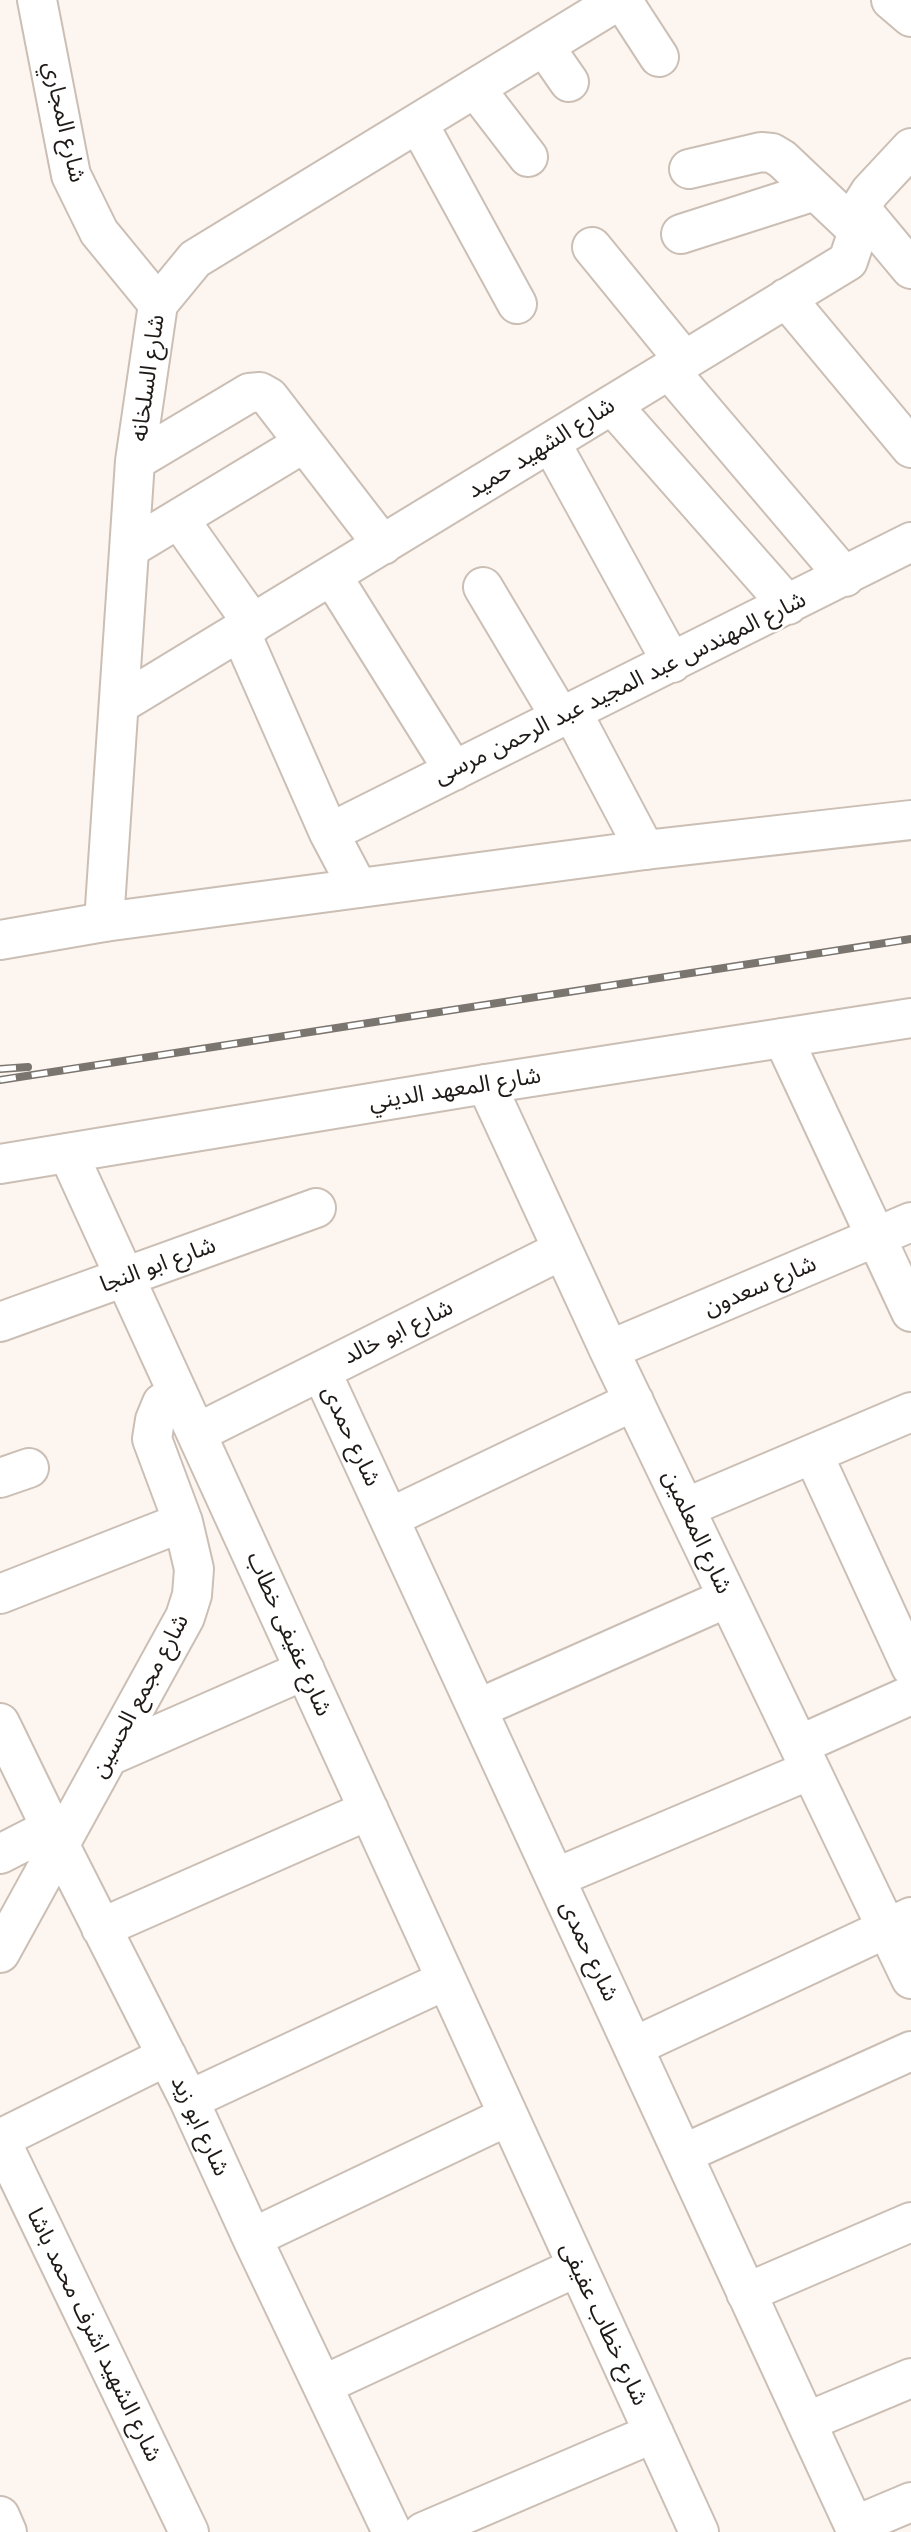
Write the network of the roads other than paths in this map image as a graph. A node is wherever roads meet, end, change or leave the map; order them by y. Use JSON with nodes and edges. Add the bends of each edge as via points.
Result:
{"nodes":[{"id":1,"x":37,"y":0,"type":"edge"},
{"id":2,"x":621,"y":0,"type":"edge"},
{"id":3,"x":891,"y":0,"type":"edge"},
{"id":4,"x":911,"y":17,"type":"edge"},
{"id":5,"x":544,"y":46,"type":"junction"},
{"id":6,"x":659,"y":57,"type":"dead end"},
{"id":7,"x":569,"y":82,"type":"dead end"},
{"id":8,"x":475,"y":88,"type":"junction"},
{"id":9,"x":418,"y":123,"type":"junction"},
{"id":10,"x":911,"y":148,"type":"edge"},
{"id":11,"x":528,"y":157,"type":"dead end"},
{"id":12,"x":689,"y":169,"type":"dead end"},
{"id":13,"x":815,"y":191,"type":"junction"},
{"id":14,"x":859,"y":220,"type":"junction"},
{"id":15,"x":681,"y":234,"type":"dead end"},
{"id":16,"x":592,"y":247,"type":"dead end"},
{"id":17,"x":911,"y":268,"type":"edge"},
{"id":18,"x":786,"y":298,"type":"junction"},
{"id":19,"x":158,"y":304,"type":"junction"},
{"id":20,"x":517,"y":304,"type":"dead end"},
{"id":21,"x":677,"y":365,"type":"junction"},
{"id":22,"x":612,"y":405,"type":"junction"},
{"id":23,"x":304,"y":443,"type":"junction"},
{"id":24,"x":551,"y":443,"type":"junction"},
{"id":25,"x":911,"y":448,"type":"edge"},
{"id":26,"x":135,"y":461,"type":"junction"},
{"id":27,"x":179,"y":519,"type":"junction"},
{"id":28,"x":911,"y":542,"type":"edge"},
{"id":29,"x":383,"y":545,"type":"junction"},
{"id":30,"x":130,"y":548,"type":"junction"},
{"id":31,"x":332,"y":576,"type":"junction"},
{"id":32,"x":845,"y":577,"type":"junction"},
{"id":33,"x":483,"y":587,"type":"dead end"},
{"id":34,"x":788,"y":605,"type":"junction"},
{"id":35,"x":246,"y":627,"type":"junction"},
{"id":36,"x":672,"y":663,"type":"junction"},
{"id":37,"x":120,"y":704,"type":"junction"},
{"id":38,"x":566,"y":715,"type":"junction"},
{"id":39,"x":454,"y":771,"type":"junction"},
{"id":40,"x":911,"y":820,"type":"edge"},
{"id":41,"x":329,"y":834,"type":"junction"},
{"id":42,"x":645,"y":850,"type":"junction"},
{"id":43,"x":358,"y":888,"type":"junction"},
{"id":44,"x":104,"y":922,"type":"junction"},
{"id":45,"x":0,"y":940,"type":"edge"},
{"id":46,"x":911,"y":1018,"type":"edge"},
{"id":47,"x":783,"y":1038,"type":"junction"},
{"id":48,"x":486,"y":1084,"type":"junction"},
{"id":49,"x":68,"y":1153,"type":"junction"},
{"id":50,"x":0,"y":1164,"type":"edge"},
{"id":51,"x":316,"y":1208,"type":"dead end"},
{"id":52,"x":911,"y":1222,"type":"edge"},
{"id":53,"x":876,"y":1237,"type":"junction"},
{"id":54,"x":562,"y":1250,"type":"junction"},
{"id":55,"x":126,"y":1277,"type":"junction"},
{"id":56,"x":911,"y":1312,"type":"edge"},
{"id":57,"x":0,"y":1322,"type":"edge"},
{"id":58,"x":609,"y":1350,"type":"junction"},
{"id":59,"x":321,"y":1371,"type":"junction"},
{"id":60,"x":178,"y":1392,"type":"junction"},
{"id":61,"x":634,"y":1401,"type":"junction"},
{"id":62,"x":911,"y":1412,"type":"edge"},
{"id":63,"x":197,"y":1433,"type":"junction"},
{"id":64,"x":813,"y":1454,"type":"junction"},
{"id":65,"x":685,"y":1508,"type":"junction"},
{"id":66,"x":389,"y":1518,"type":"junction"},
{"id":67,"x":183,"y":1522,"type":"junction"},
{"id":68,"x":0,"y":1594,"type":"edge"},
{"id":69,"x":727,"y":1598,"type":"junction"},
{"id":70,"x":911,"y":1667,"type":"edge"},
{"id":71,"x":305,"y":1670,"type":"junction"},
{"id":72,"x":911,"y":1695,"type":"edge"},
{"id":73,"x":477,"y":1709,"type":"junction"},
{"id":74,"x":0,"y":1723,"type":"edge"},
{"id":75,"x":109,"y":1756,"type":"junction"},
{"id":76,"x":804,"y":1757,"type":"junction"},
{"id":77,"x":369,"y":1811,"type":"junction"},
{"id":78,"x":55,"y":1836,"type":"junction"},
{"id":79,"x":0,"y":1854,"type":"edge"},
{"id":80,"x":555,"y":1878,"type":"junction"},
{"id":81,"x":899,"y":1923,"type":"edge"},
{"id":82,"x":101,"y":1928,"type":"junction"},
{"id":83,"x":0,"y":1953,"type":"edge"},
{"id":84,"x":911,"y":1979,"type":"edge"},
{"id":85,"x":446,"y":1980,"type":"junction"},
{"id":86,"x":633,"y":2047,"type":"junction"},
{"id":87,"x":911,"y":2051,"type":"edge"},
{"id":88,"x":167,"y":2056,"type":"junction"},
{"id":89,"x":189,"y":2100,"type":"junction"},
{"id":90,"x":508,"y":2116,"type":"junction"},
{"id":91,"x":0,"y":2139,"type":"edge"},
{"id":92,"x":683,"y":2154,"type":"junction"},
{"id":93,"x":911,"y":2222,"type":"edge"},
{"id":94,"x":251,"y":2238,"type":"junction"},
{"id":95,"x":578,"y":2267,"type":"junction"},
{"id":96,"x":746,"y":2293,"type":"junction"},
{"id":97,"x":911,"y":2378,"type":"edge"},
{"id":98,"x":323,"y":2385,"type":"junction"},
{"id":99,"x":806,"y":2422,"type":"junction"},
{"id":100,"x":654,"y":2433,"type":"junction"},
{"id":101,"x":911,"y":2502,"type":"edge"},
{"id":102,"x":0,"y":2516,"type":"edge"},
{"id":103,"x":855,"y":2529,"type":"edge"},
{"id":104,"x":8,"y":2532,"type":"edge"},
{"id":105,"x":189,"y":2532,"type":"edge"},
{"id":106,"x":392,"y":2532,"type":"edge"},
{"id":107,"x":423,"y":2532,"type":"edge"},
{"id":108,"x":699,"y":2532,"type":"edge"}],
"edges":[{"from":1,"to":19,"type":"street","name":"شارع المجاري","via":[[71,174],[99,232]]},
{"from":2,"to":5,"type":"street","name":"شارع السلخانه"},
{"from":2,"to":6,"type":"street"},
{"from":3,"to":4,"type":"street"},
{"from":5,"to":7,"type":"street"},
{"from":5,"to":8,"type":"street","name":"شارع السلخانه"},
{"from":8,"to":9,"type":"street","name":"شارع السلخانه"},
{"from":8,"to":11,"type":"street"},
{"from":9,"to":19,"type":"street","name":"شارع السلخانه","via":[[195,258]]},
{"from":9,"to":20,"type":"street"},
{"from":10,"to":14,"type":"street","name":"شارع الشهيد حميد","via":[[870,191]]},
{"from":12,"to":13,"type":"street","via":[[772,153]]},
{"from":13,"to":14,"type":"street"},
{"from":13,"to":15,"type":"street"},
{"from":14,"to":17,"type":"street"},
{"from":14,"to":18,"type":"street","name":"شارع الشهيد حميد","via":[[848,261]]},
{"from":16,"to":21,"type":"street"},
{"from":18,"to":21,"type":"street","name":"شارع الشهيد حميد"},
{"from":18,"to":25,"type":"street"},
{"from":19,"to":26,"type":"street","name":"شارع السلخانه"},
{"from":21,"to":22,"type":"street","name":"شارع الشهيد حميد"},
{"from":21,"to":32,"type":"street"},
{"from":22,"to":24,"type":"street","name":"شارع الشهيد حميد"},
{"from":22,"to":34,"type":"street"},
{"from":23,"to":26,"type":"street","via":[[269,397],[249,393]]},
{"from":23,"to":27,"type":"street"},
{"from":23,"to":29,"type":"street"},
{"from":24,"to":29,"type":"street","name":"شارع الشهيد حميد"},
{"from":24,"to":36,"type":"street"},
{"from":26,"to":30,"type":"street","name":"شارع السلخانه"},
{"from":27,"to":30,"type":"street"},
{"from":27,"to":35,"type":"street"},
{"from":28,"to":32,"type":"street","name":"شارع المهندس عبد المجيد عبد الرحمن مرسى"},
{"from":29,"to":31,"type":"street","name":"شارع الشهيد حميد"},
{"from":30,"to":37,"type":"street","name":"شارع السلخانه"},
{"from":31,"to":35,"type":"street","name":"شارع الشهيد حميد"},
{"from":31,"to":39,"type":"street"},
{"from":32,"to":34,"type":"street","name":"شارع المهندس عبد المجيد عبد الرحمن مرسى"},
{"from":33,"to":38,"type":"street"},
{"from":34,"to":36,"type":"street","name":"شارع المهندس عبد المجيد عبد الرحمن مرسى"},
{"from":35,"to":37,"type":"street","name":"شارع الشهيد حميد"},
{"from":35,"to":41,"type":"street"},
{"from":36,"to":38,"type":"street","name":"شارع المهندس عبد المجيد عبد الرحمن مرسى"},
{"from":37,"to":44,"type":"street","name":"شارع السلخانه"},
{"from":38,"to":39,"type":"street","name":"شارع المهندس عبد المجيد عبد الرحمن مرسى"},
{"from":38,"to":42,"type":"street"},
{"from":39,"to":41,"type":"street","name":"شارع المهندس عبد المجيد عبد الرحمن مرسى"},
{"from":40,"to":42,"type":"street"},
{"from":41,"to":43,"type":"street"},
{"from":42,"to":43,"type":"street"},
{"from":43,"to":44,"type":"street"},
{"from":44,"to":45,"type":"street"},
{"from":46,"to":47,"type":"street","name":"شارع المعهد الديني"},
{"from":47,"to":48,"type":"street","name":"شارع المعهد الديني"},
{"from":47,"to":53,"type":"street"},
{"from":48,"to":49,"type":"street","name":"شارع المعهد الديني"},
{"from":48,"to":54,"type":"street","name":"شارع المعلمين"},
{"from":49,"to":50,"type":"street","name":"شارع المعهد الديني"},
{"from":49,"to":55,"type":"street","name":"شارع عفيفى خطاب"},
{"from":51,"to":55,"type":"street","name":"شارع ابو النجا"},
{"from":52,"to":53,"type":"street","name":"شارع سعدون"},
{"from":53,"to":56,"type":"street"},
{"from":53,"to":58,"type":"street","name":"شارع سعدون"},
{"from":54,"to":58,"type":"street","name":"شارع المعلمين"},
{"from":54,"to":59,"type":"street","name":"شارع ابو خالد"},
{"from":55,"to":57,"type":"street","name":"شارع ابو النجا"},
{"from":55,"to":60,"type":"street","name":"شارع عفيفى خطاب"},
{"from":58,"to":61,"type":"street","name":"شارع المعلمين"},
{"from":59,"to":63,"type":"street","name":"شارع ابو خالد"},
{"from":59,"to":66,"type":"street","name":"شارع حمدى"},
{"from":60,"to":63,"type":"street","name":"شارع عفيفى خطاب"},
{"from":60,"to":67,"type":"street","name":"شارع مجمع الحسين","via":[[163,1403],[152,1439]]},
{"from":61,"to":65,"type":"street","name":"شارع المعلمين"},
{"from":61,"to":66,"type":"street"},
{"from":62,"to":64,"type":"street"},
{"from":63,"to":71,"type":"street","name":"شارع عفيفى خطاب"},
{"from":64,"to":65,"type":"street"},
{"from":64,"to":70,"type":"street"},
{"from":65,"to":69,"type":"street","name":"شارع المعلمين"},
{"from":66,"to":73,"type":"street","name":"شارع حمدى"},
{"from":67,"to":68,"type":"street"},
{"from":67,"to":75,"type":"street","name":"شارع مجمع الحسين","via":[[194,1569],[192,1595],[185,1617]]},
{"from":69,"to":73,"type":"street"},
{"from":69,"to":76,"type":"street","name":"شارع المعلمين"},
{"from":71,"to":75,"type":"street"},
{"from":71,"to":77,"type":"street","name":"شارع عفيفى خطاب"},
{"from":72,"to":76,"type":"street"},
{"from":73,"to":80,"type":"street","name":"شارع حمدى"},
{"from":74,"to":78,"type":"street","name":"شارع ابو زيد"},
{"from":75,"to":78,"type":"street","name":"شارع مجمع الحسين"},
{"from":76,"to":80,"type":"street"},
{"from":76,"to":81,"type":"street","name":"شارع المعلمين"},
{"from":77,"to":82,"type":"street"},
{"from":77,"to":85,"type":"street","name":"شارع عفيفى خطاب"},
{"from":78,"to":79,"type":"street"},
{"from":78,"to":82,"type":"street","name":"شارع ابو زيد"},
{"from":78,"to":83,"type":"street","name":"شارع مجمع الحسين"},
{"from":80,"to":86,"type":"street","name":"شارع حمدى"},
{"from":81,"to":84,"type":"street","name":"شارع المعلمين"},
{"from":81,"to":86,"type":"street"},
{"from":82,"to":88,"type":"street","name":"شارع ابو زيد"},
{"from":85,"to":89,"type":"street"},
{"from":85,"to":90,"type":"street","name":"شارع عفيفى خطاب"},
{"from":86,"to":92,"type":"street","name":"شارع حمدى"},
{"from":87,"to":92,"type":"street"},
{"from":88,"to":89,"type":"street","name":"شارع ابو زيد"},
{"from":88,"to":91,"type":"street"},
{"from":89,"to":94,"type":"street","name":"شارع ابو زيد"},
{"from":90,"to":94,"type":"street"},
{"from":90,"to":95,"type":"street","name":"شارع خطاب عفيفى"},
{"from":91,"to":105,"type":"street","name":"شارع الشهيد اشرف محمد باشا"},
{"from":92,"to":96,"type":"street","name":"شارع حمدى"},
{"from":93,"to":96,"type":"street"},
{"from":94,"to":98,"type":"street","name":"شارع ابو زيد"},
{"from":95,"to":98,"type":"street"},
{"from":95,"to":100,"type":"street","name":"شارع خطاب عفيفى"},
{"from":96,"to":99,"type":"street","name":"شارع حمدى"},
{"from":97,"to":99,"type":"street"},
{"from":98,"to":106,"type":"street","name":"شارع ابو زيد"},
{"from":99,"to":103,"type":"street","name":"شارع حمدى"},
{"from":100,"to":107,"type":"street"},
{"from":100,"to":108,"type":"street","name":"شارع خطاب عفيفى"},
{"from":101,"to":103,"type":"street"},
{"from":102,"to":104,"type":"street"}]}
